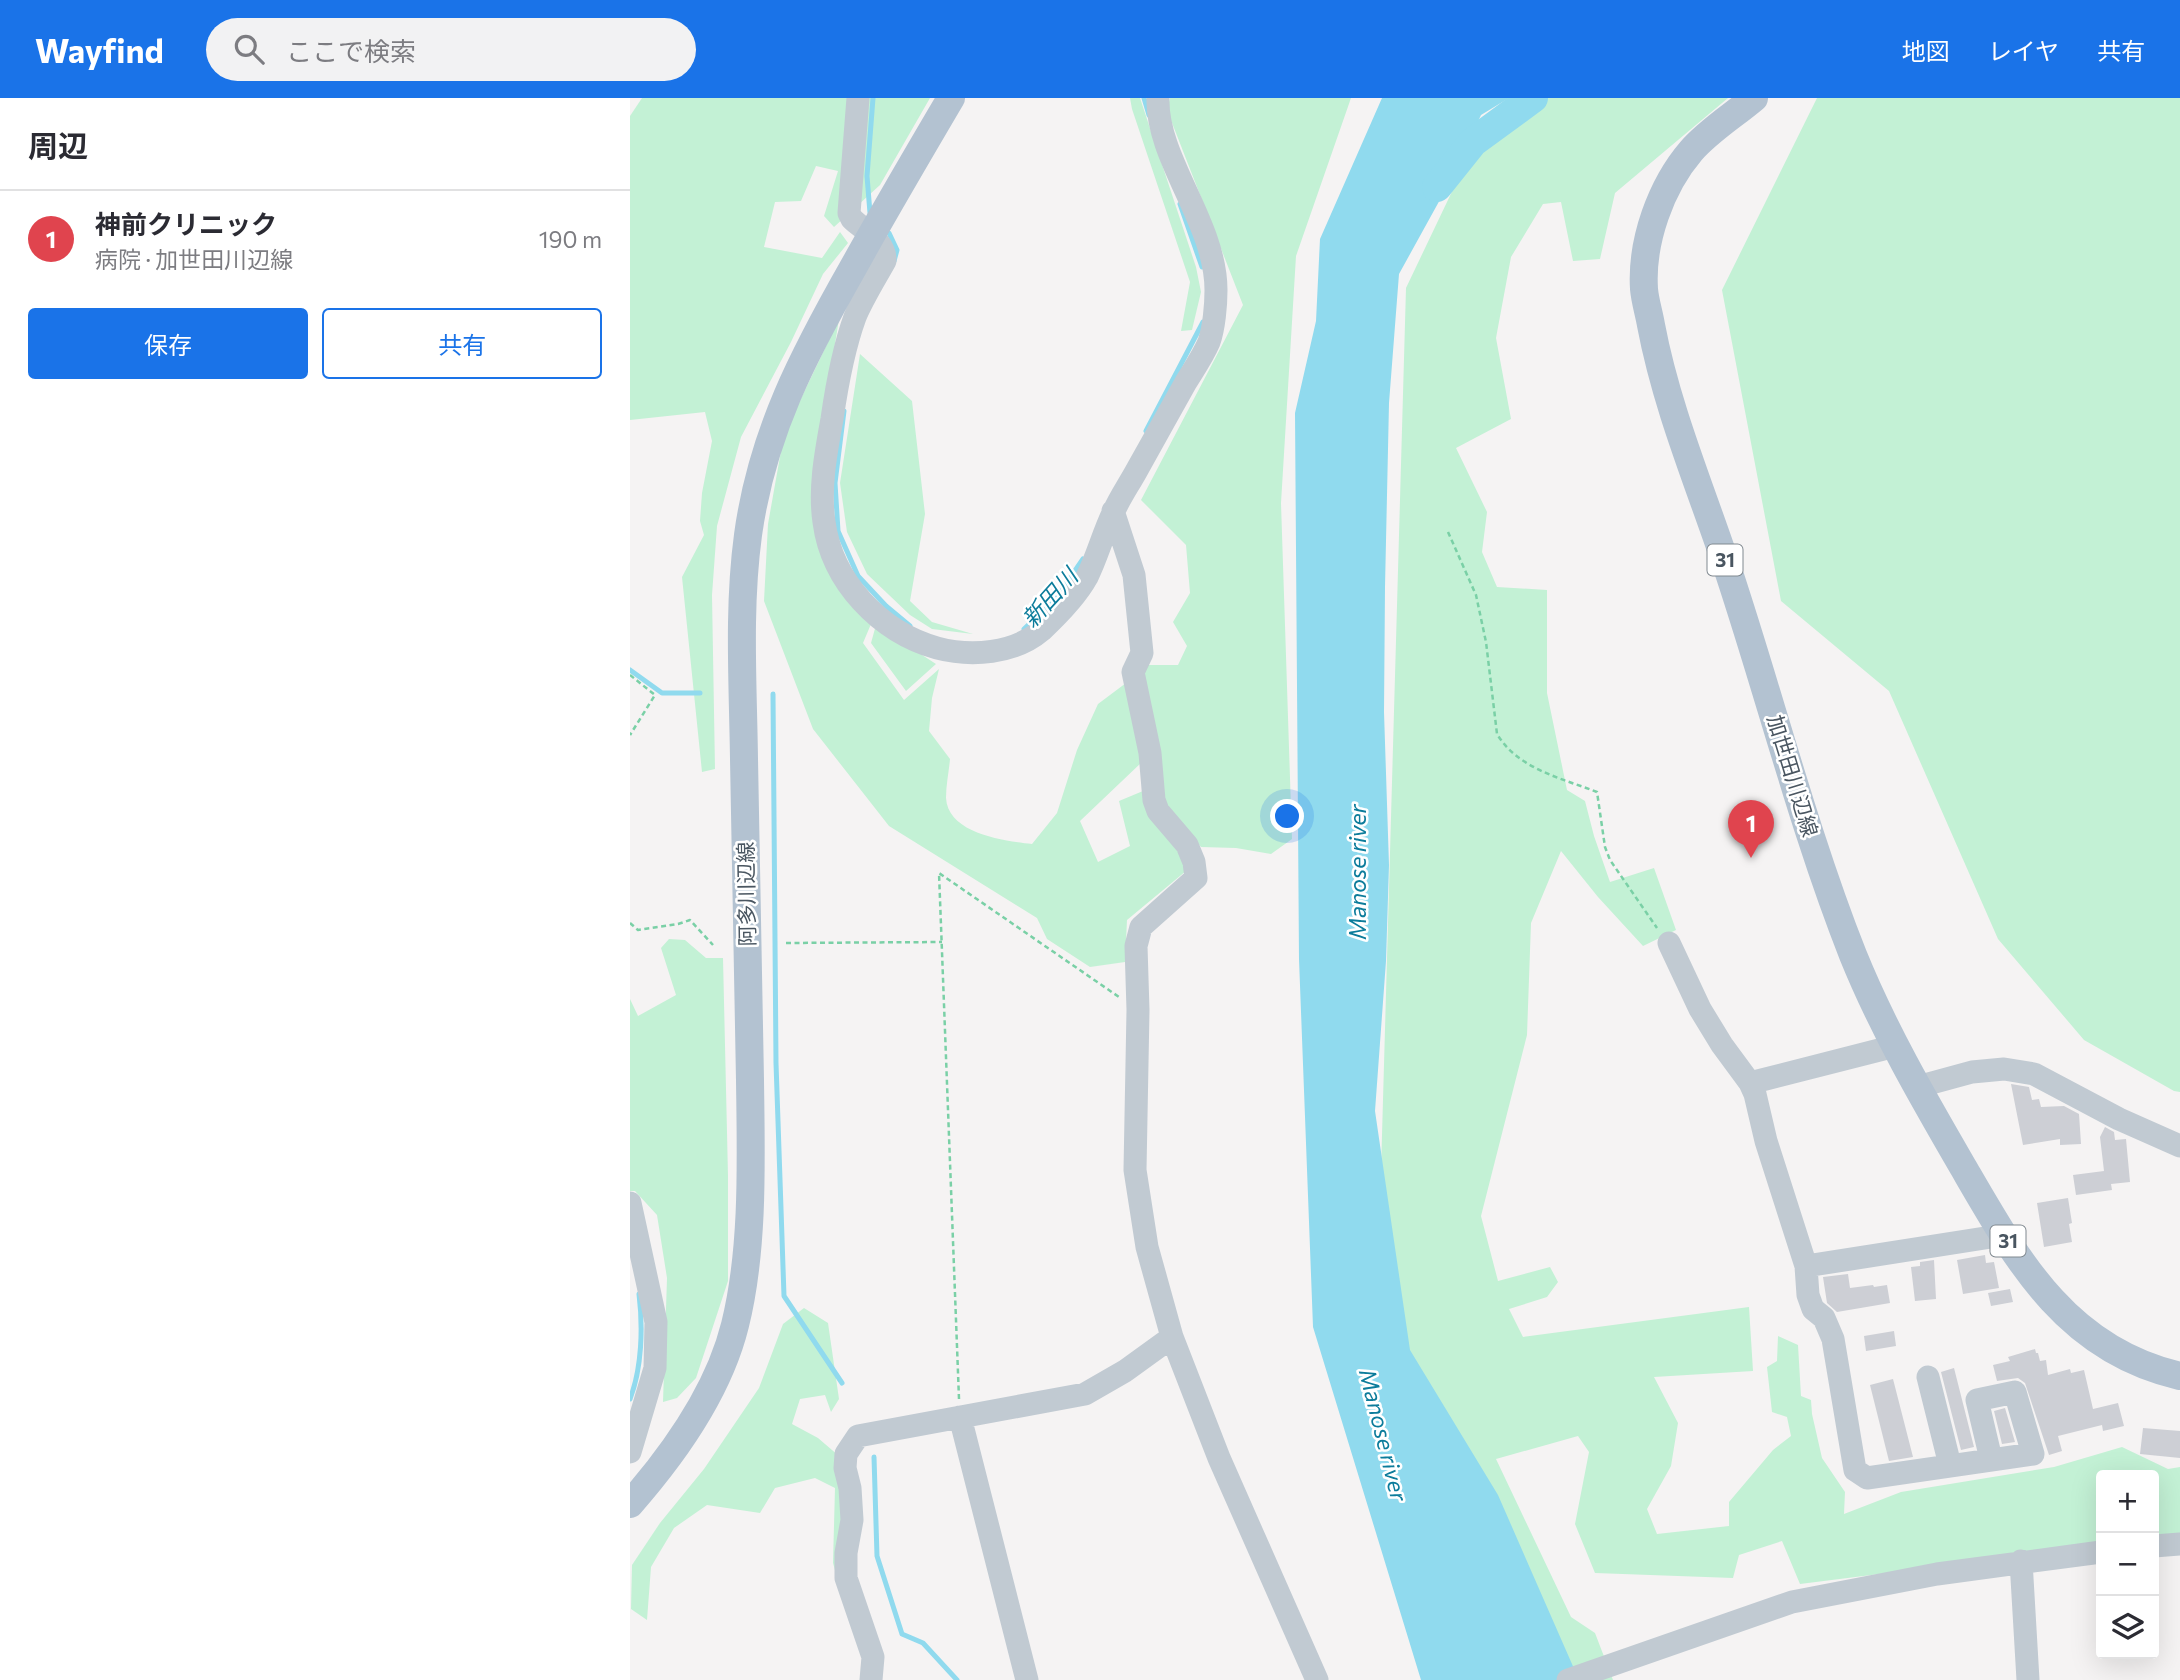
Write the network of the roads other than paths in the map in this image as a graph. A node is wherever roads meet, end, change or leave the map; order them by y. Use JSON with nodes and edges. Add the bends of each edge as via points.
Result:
{"nodes":[{"id":1,"x":858,"y":98,"type":"edge"},
{"id":2,"x":951,"y":98,"type":"edge"},
{"id":3,"x":1158,"y":98,"type":"edge"},
{"id":4,"x":1754,"y":98,"type":"edge"},
{"id":5,"x":870,"y":236,"type":"junction"},
{"id":6,"x":1113,"y":511,"type":"junction"},
{"id":7,"x":1669,"y":943,"type":"road end"},
{"id":8,"x":1895,"y":1046,"type":"junction"},
{"id":9,"x":1750,"y":1083,"type":"junction"},
{"id":10,"x":1917,"y":1087,"type":"junction"},
{"id":11,"x":2180,"y":1146,"type":"edge"},
{"id":12,"x":630,"y":1203,"type":"edge"},
{"id":13,"x":2004,"y":1235,"type":"junction"},
{"id":14,"x":1806,"y":1266,"type":"junction"},
{"id":15,"x":1172,"y":1337,"type":"junction"},
{"id":16,"x":2180,"y":1376,"type":"edge"},
{"id":17,"x":1928,"y":1377,"type":"dead end"},
{"id":18,"x":960,"y":1417,"type":"junction"},
{"id":19,"x":630,"y":1452,"type":"edge"},
{"id":20,"x":1990,"y":1459,"type":"dead end"},
{"id":21,"x":1950,"y":1465,"type":"junction"},
{"id":22,"x":634,"y":1490,"type":"edge"},
{"id":23,"x":2180,"y":1544,"type":"edge"},
{"id":24,"x":2159,"y":1546,"type":"edge"},
{"id":25,"x":2096,"y":1553,"type":"edge"},
{"id":26,"x":2021,"y":1561,"type":"junction"},
{"id":27,"x":871,"y":1680,"type":"edge"},
{"id":28,"x":1027,"y":1680,"type":"edge"},
{"id":29,"x":1317,"y":1680,"type":"edge"},
{"id":30,"x":1568,"y":1680,"type":"edge"},
{"id":31,"x":2028,"y":1680,"type":"edge"}],
"edges":[{"from":1,"to":5,"type":"street","via":[[849,213]]},
{"from":2,"to":5,"type":"main road","name":"阿多川辺線"},
{"from":3,"to":6,"type":"street","via":[[1168,146],[1202,225],[1216,290],[1210,340]]},
{"from":4,"to":8,"type":"main road","name":"加世田川辺線","number":"31","via":[[1693,148],[1672,177],[1647,246],[1644,288],[1667,394],[1730,574],[1822,871]]},
{"from":5,"to":6,"type":"street","via":[[882,245],[885,261],[856,314],[845,347],[823,487],[824,523],[835,558],[864,605],[887,625],[926,645],[958,651],[1003,650],[1039,632],[1067,606],[1086,578]]},
{"from":5,"to":22,"type":"main road","name":"阿多川辺線","via":[[808,349],[769,438],[747,549],[742,650],[751,1172],[741,1294],[731,1338],[703,1401],[671,1455]]},
{"from":6,"to":15,"type":"street","via":[[1134,575],[1142,653],[1133,672],[1150,753],[1154,800],[1187,845],[1196,878],[1141,927],[1136,946],[1135,1170],[1147,1247]]},
{"from":7,"to":9,"type":"street","via":[[1700,1009]]},
{"from":8,"to":9,"type":"street"},
{"from":8,"to":10,"type":"main road","name":"加世田川辺線","number":"31"},
{"from":9,"to":14,"type":"street"},
{"from":10,"to":11,"type":"street","via":[[1972,1072],[2004,1069],[2034,1074]]},
{"from":10,"to":13,"type":"main road","name":"加世田川辺線","number":"31"},
{"from":12,"to":19,"type":"street","via":[[656,1322],[655,1367]]},
{"from":13,"to":14,"type":"street"},
{"from":13,"to":16,"type":"main road","name":"加世田川辺線","number":"31","via":[[2045,1293],[2086,1333],[2126,1358]]},
{"from":14,"to":21,"type":"street","via":[[1808,1296],[1833,1339],[1855,1470],[1867,1478]]},
{"from":15,"to":18,"type":"street","via":[[1085,1394]]},
{"from":15,"to":29,"type":"street","via":[[1219,1458]]},
{"from":17,"to":21,"type":"street"},
{"from":18,"to":27,"type":"street","via":[[858,1436],[846,1454],[852,1520],[846,1578],[873,1657]]},
{"from":18,"to":28,"type":"street"},
{"from":20,"to":21,"type":"street"},
{"from":23,"to":24,"type":"street"},
{"from":25,"to":26,"type":"street"},
{"from":26,"to":30,"type":"street","via":[[1792,1602]]},
{"from":26,"to":31,"type":"street"}]}
